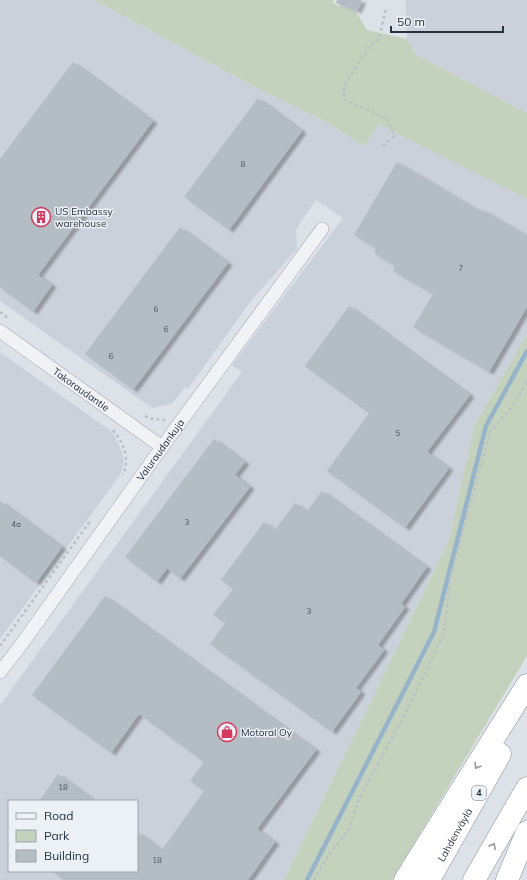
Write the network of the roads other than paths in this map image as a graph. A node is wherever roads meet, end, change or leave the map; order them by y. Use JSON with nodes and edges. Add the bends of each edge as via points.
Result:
{"nodes":[{"id":1,"x":322,"y":229,"type":"dead end"},
{"id":2,"x":0,"y":331,"type":"edge"},
{"id":3,"x":162,"y":447,"type":"junction"},
{"id":4,"x":0,"y":672,"type":"edge"},
{"id":5,"x":527,"y":685,"type":"edge"},
{"id":6,"x":527,"y":706,"type":"edge"},
{"id":7,"x":527,"y":788,"type":"edge"},
{"id":8,"x":527,"y":832,"type":"edge"},
{"id":9,"x":405,"y":880,"type":"edge"},
{"id":10,"x":429,"y":880,"type":"edge"},
{"id":11,"x":474,"y":880,"type":"edge"},
{"id":12,"x":507,"y":880,"type":"edge"}],
"edges":[{"from":1,"to":3,"type":"street","name":"Valuraudankuja"},
{"from":2,"to":3,"type":"street","name":"Takoraudantie"},
{"from":3,"to":4,"type":"street","name":"Valuraudankuja"},
{"from":5,"to":9,"type":"highway","one_way":true},
{"from":6,"to":10,"type":"highway","name":"Lahdenväylä","number":"4"},
{"from":11,"to":7,"type":"highway","one_way":true},
{"from":8,"to":12,"type":"highway"}]}
